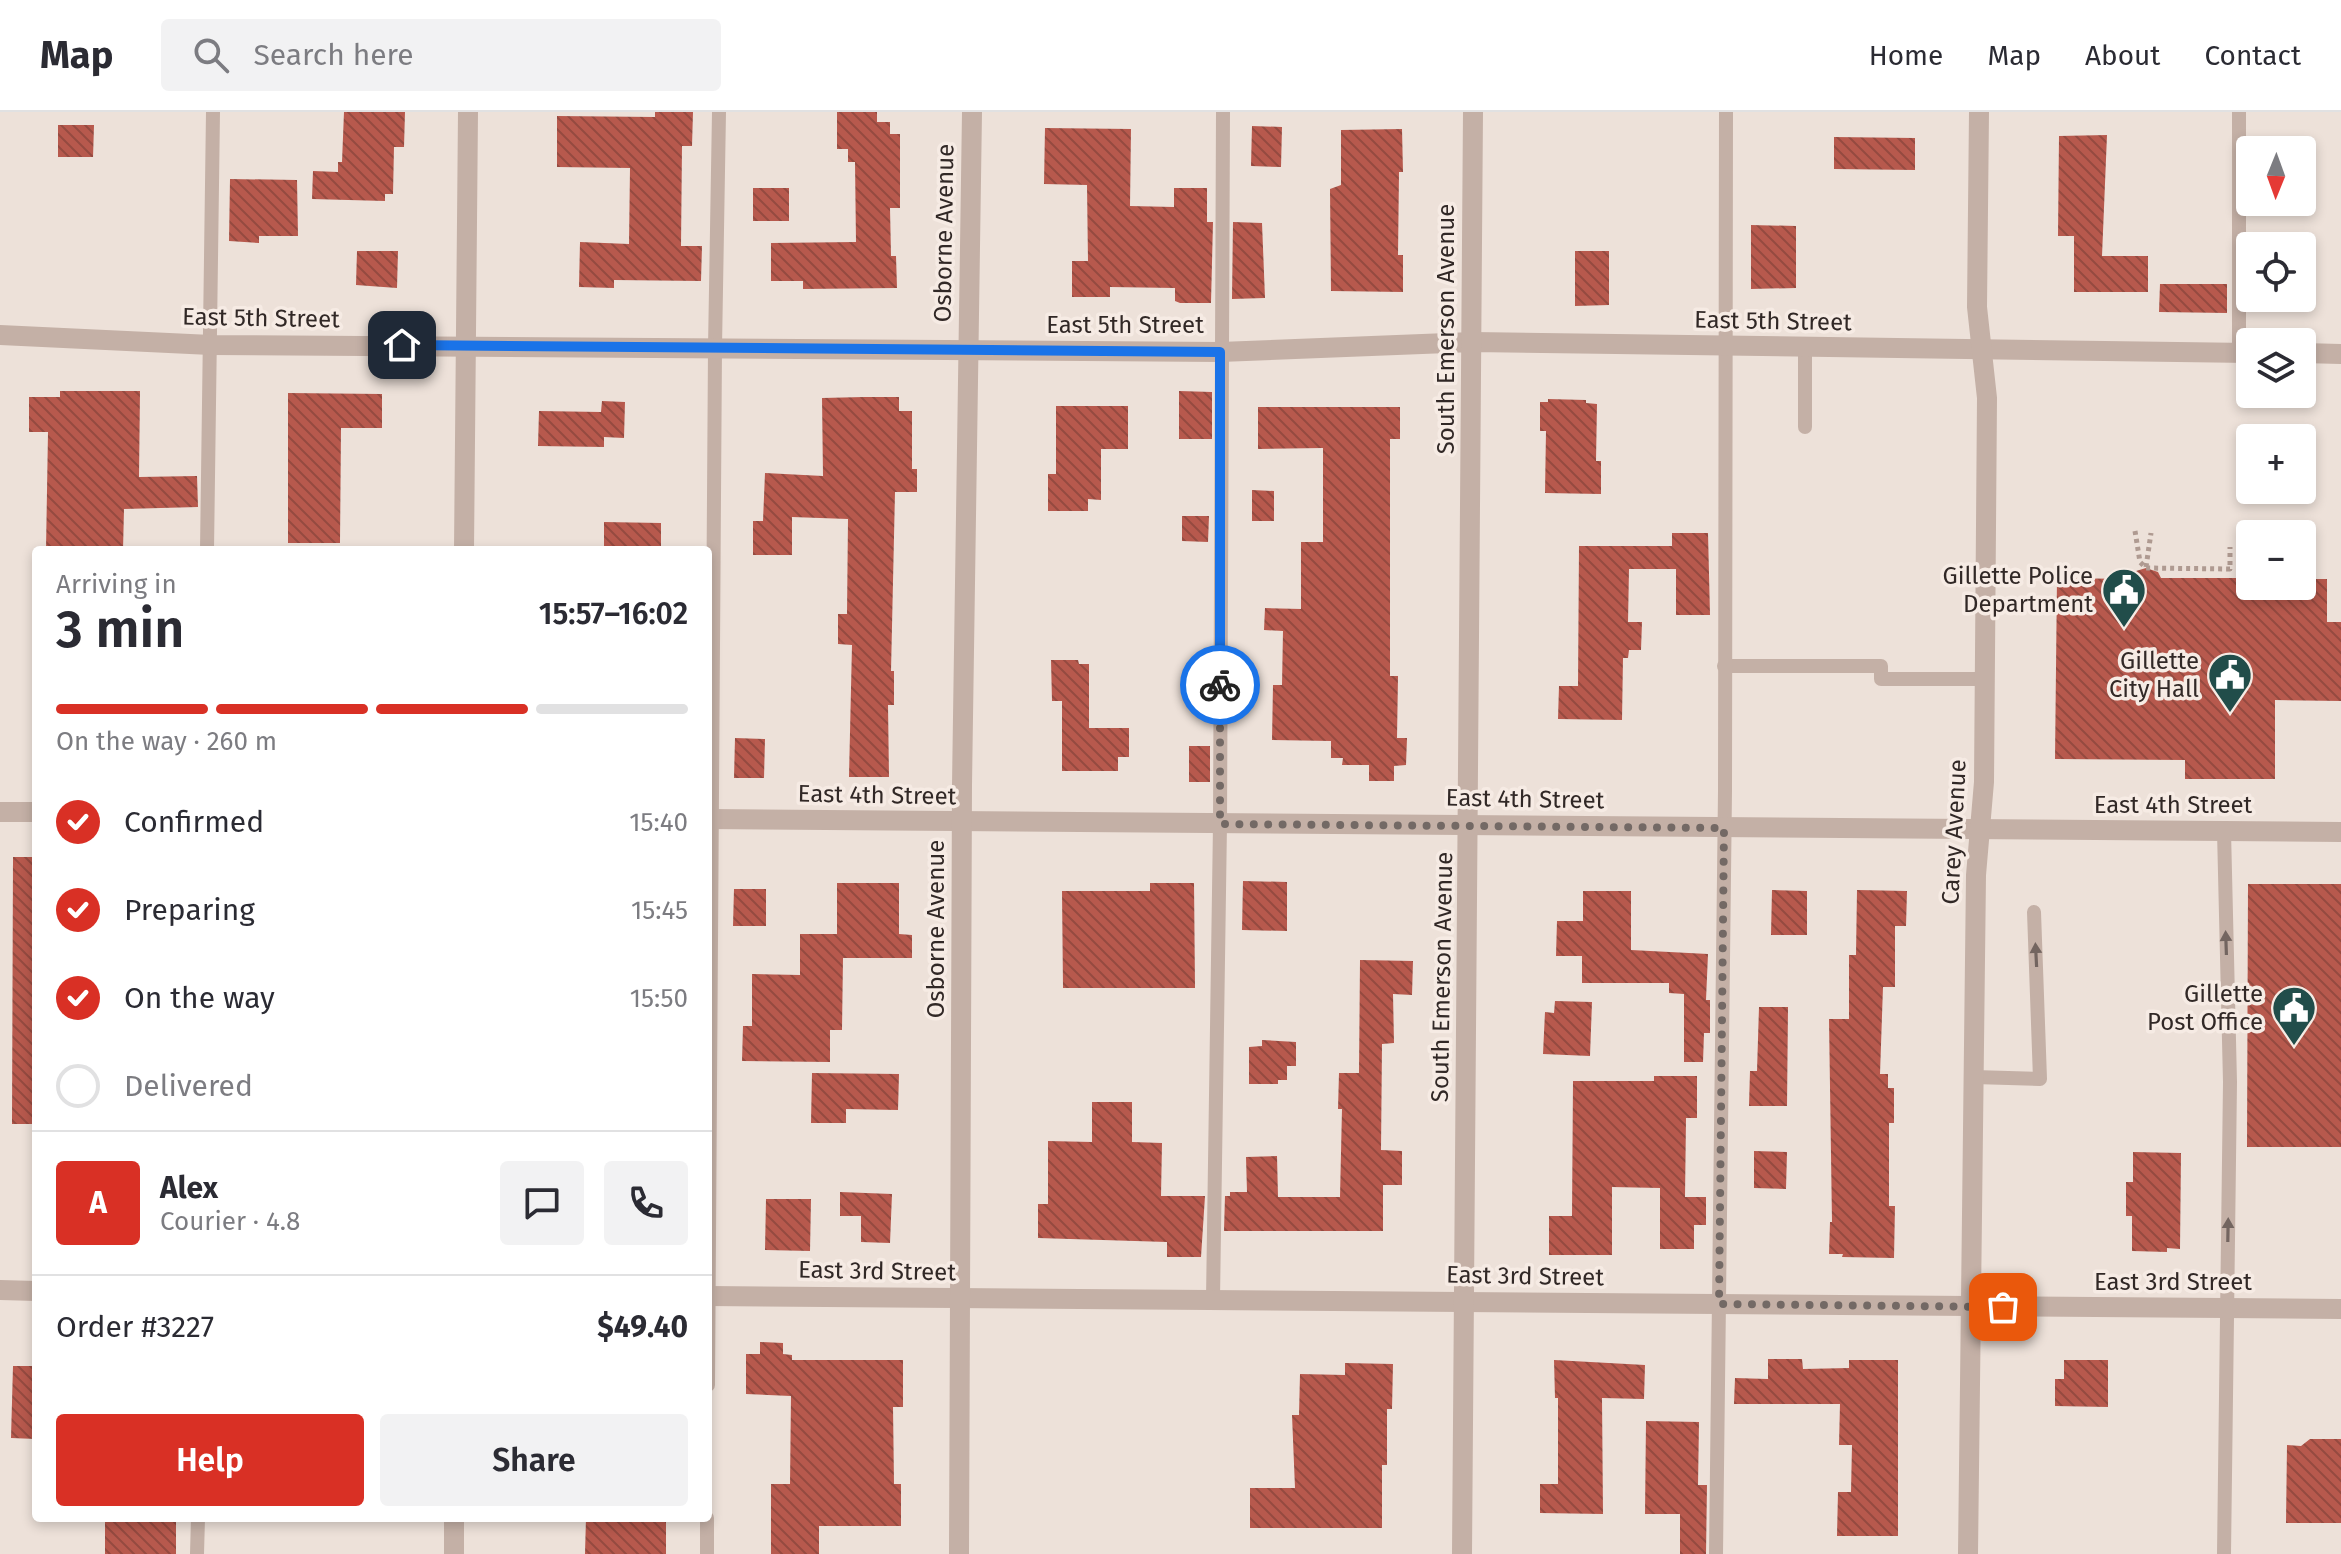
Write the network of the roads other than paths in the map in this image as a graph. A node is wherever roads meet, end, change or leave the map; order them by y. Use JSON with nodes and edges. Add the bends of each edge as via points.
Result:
{"nodes":[{"id":1,"x":213,"y":112,"type":"edge"},
{"id":2,"x":468,"y":112,"type":"edge"},
{"id":3,"x":719,"y":112,"type":"edge"},
{"id":4,"x":972,"y":112,"type":"edge"},
{"id":5,"x":1223,"y":112,"type":"edge"},
{"id":6,"x":1473,"y":112,"type":"edge"},
{"id":7,"x":1726,"y":112,"type":"edge"},
{"id":8,"x":1979,"y":112,"type":"edge"},
{"id":9,"x":2239,"y":112,"type":"edge"},
{"id":10,"x":2243,"y":328,"type":"edge"},
{"id":11,"x":0,"y":335,"type":"edge"},
{"id":12,"x":1473,"y":342,"type":"junction"},
{"id":13,"x":211,"y":345,"type":"junction"},
{"id":14,"x":466,"y":346,"type":"junction"},
{"id":15,"x":1725,"y":347,"type":"junction"},
{"id":16,"x":715,"y":348,"type":"junction"},
{"id":17,"x":1805,"y":348,"type":"junction"},
{"id":18,"x":968,"y":350,"type":"junction"},
{"id":19,"x":1981,"y":350,"type":"junction"},
{"id":20,"x":1220,"y":352,"type":"junction"},
{"id":21,"x":2236,"y":353,"type":"edge"},
{"id":22,"x":2316,"y":353,"type":"edge"},
{"id":23,"x":2341,"y":354,"type":"edge"},
{"id":24,"x":1805,"y":427,"type":"dead end"},
{"id":25,"x":207,"y":546,"type":"edge"},
{"id":26,"x":464,"y":546,"type":"edge"},
{"id":27,"x":712,"y":631,"type":"edge"},
{"id":28,"x":1724,"y":666,"type":"junction"},
{"id":29,"x":1983,"y":679,"type":"junction"},
{"id":30,"x":0,"y":812,"type":"edge"},
{"id":31,"x":32,"y":812,"type":"edge"},
{"id":32,"x":712,"y":819,"type":"edge"},
{"id":33,"x":962,"y":822,"type":"junction"},
{"id":34,"x":1220,"y":824,"type":"junction"},
{"id":35,"x":1469,"y":824,"type":"junction"},
{"id":36,"x":1724,"y":828,"type":"junction"},
{"id":37,"x":1979,"y":830,"type":"junction"},
{"id":38,"x":2224,"y":831,"type":"junction"},
{"id":39,"x":2341,"y":832,"type":"edge"},
{"id":40,"x":2034,"y":912,"type":"dead end"},
{"id":41,"x":1974,"y":1077,"type":"junction"},
{"id":42,"x":0,"y":1290,"type":"edge"},
{"id":43,"x":32,"y":1291,"type":"edge"},
{"id":44,"x":712,"y":1296,"type":"edge"},
{"id":45,"x":961,"y":1298,"type":"junction"},
{"id":46,"x":1213,"y":1299,"type":"junction"},
{"id":47,"x":1465,"y":1301,"type":"junction"},
{"id":48,"x":1719,"y":1304,"type":"junction"},
{"id":49,"x":1971,"y":1307,"type":"junction"},
{"id":50,"x":2227,"y":1308,"type":"junction"},
{"id":51,"x":2341,"y":1309,"type":"edge"},
{"id":52,"x":198,"y":1522,"type":"edge"},
{"id":53,"x":454,"y":1522,"type":"edge"},
{"id":54,"x":707,"y":1522,"type":"edge"},
{"id":55,"x":197,"y":1554,"type":"edge"},
{"id":56,"x":454,"y":1554,"type":"edge"},
{"id":57,"x":707,"y":1554,"type":"edge"},
{"id":58,"x":959,"y":1554,"type":"edge"},
{"id":59,"x":1462,"y":1554,"type":"edge"},
{"id":60,"x":1716,"y":1554,"type":"edge"},
{"id":61,"x":1968,"y":1554,"type":"edge"},
{"id":62,"x":2224,"y":1554,"type":"edge"}],
"edges":[{"from":1,"to":13,"type":"lane"},
{"from":2,"to":14,"type":"street"},
{"from":3,"to":16,"type":"lane"},
{"from":4,"to":18,"type":"street","name":"Osborne Avenue"},
{"from":5,"to":20,"type":"lane"},
{"from":6,"to":12,"type":"street","name":"South Emerson Avenue"},
{"from":7,"to":15,"type":"lane"},
{"from":8,"to":19,"type":"street","name":"Carey Avenue"},
{"from":9,"to":10,"type":"lane"},
{"from":11,"to":13,"type":"street","name":"East 5th Street"},
{"from":12,"to":15,"type":"street","name":"East 5th Street"},
{"from":12,"to":20,"type":"street","name":"East 5th Street"},
{"from":12,"to":35,"type":"street","name":"South Emerson Avenue"},
{"from":13,"to":14,"type":"street","name":"East 5th Street"},
{"from":13,"to":25,"type":"lane"},
{"from":14,"to":16,"type":"street","name":"East 5th Street"},
{"from":14,"to":26,"type":"street"},
{"from":15,"to":17,"type":"street","name":"East 5th Street"},
{"from":15,"to":28,"type":"lane"},
{"from":16,"to":18,"type":"street","name":"East 5th Street"},
{"from":16,"to":27,"type":"lane"},
{"from":17,"to":19,"type":"street","name":"East 5th Street"},
{"from":17,"to":24,"type":"lane"},
{"from":18,"to":20,"type":"street","name":"East 5th Street"},
{"from":18,"to":33,"type":"street","name":"Osborne Avenue"},
{"from":19,"to":21,"type":"street","name":"East 5th Street"},
{"from":19,"to":29,"type":"street","name":"Carey Avenue","via":[[1987,398]]},
{"from":20,"to":34,"type":"lane"},
{"from":22,"to":23,"type":"street"},
{"from":28,"to":29,"type":"lane","via":[[1881,666],[1881,679]]},
{"from":28,"to":36,"type":"lane"},
{"from":29,"to":37,"type":"street","name":"Carey Avenue"},
{"from":30,"to":31,"type":"street"},
{"from":32,"to":33,"type":"street","name":"East 4th Street"},
{"from":33,"to":34,"type":"street","name":"East 4th Street"},
{"from":33,"to":45,"type":"street","name":"Osborne Avenue"},
{"from":34,"to":35,"type":"street","name":"East 4th Street"},
{"from":34,"to":46,"type":"lane"},
{"from":35,"to":36,"type":"street","name":"East 4th Street"},
{"from":35,"to":47,"type":"street","name":"South Emerson Avenue"},
{"from":36,"to":37,"type":"street","name":"East 4th Street"},
{"from":36,"to":48,"type":"lane"},
{"from":37,"to":38,"type":"street","name":"East 4th Street"},
{"from":37,"to":41,"type":"street","name":"Carey Avenue"},
{"from":38,"to":39,"type":"street","name":"East 4th Street"},
{"from":50,"to":38,"type":"lane","one_way":true,"via":[[2230,1082]]},
{"from":41,"to":40,"type":"lane","one_way":true,"via":[[2040,1079]]},
{"from":41,"to":49,"type":"street","name":"Carey Avenue"},
{"from":42,"to":43,"type":"street"},
{"from":44,"to":45,"type":"street","name":"East 3rd Street"},
{"from":45,"to":46,"type":"street","name":"East 3rd Street"},
{"from":45,"to":58,"type":"street","name":"Osborne Avenue"},
{"from":46,"to":47,"type":"street","name":"East 3rd Street"},
{"from":47,"to":48,"type":"street","name":"East 3rd Street"},
{"from":47,"to":59,"type":"street","name":"South Emerson Avenue"},
{"from":48,"to":49,"type":"street","name":"East 3rd Street"},
{"from":48,"to":60,"type":"lane"},
{"from":49,"to":50,"type":"street","name":"East 3rd Street"},
{"from":49,"to":61,"type":"street","name":"Carey Avenue"},
{"from":50,"to":51,"type":"street","name":"East 3rd Street"},
{"from":50,"to":62,"type":"lane"},
{"from":52,"to":55,"type":"lane"},
{"from":53,"to":56,"type":"street"},
{"from":54,"to":57,"type":"lane"}]}
